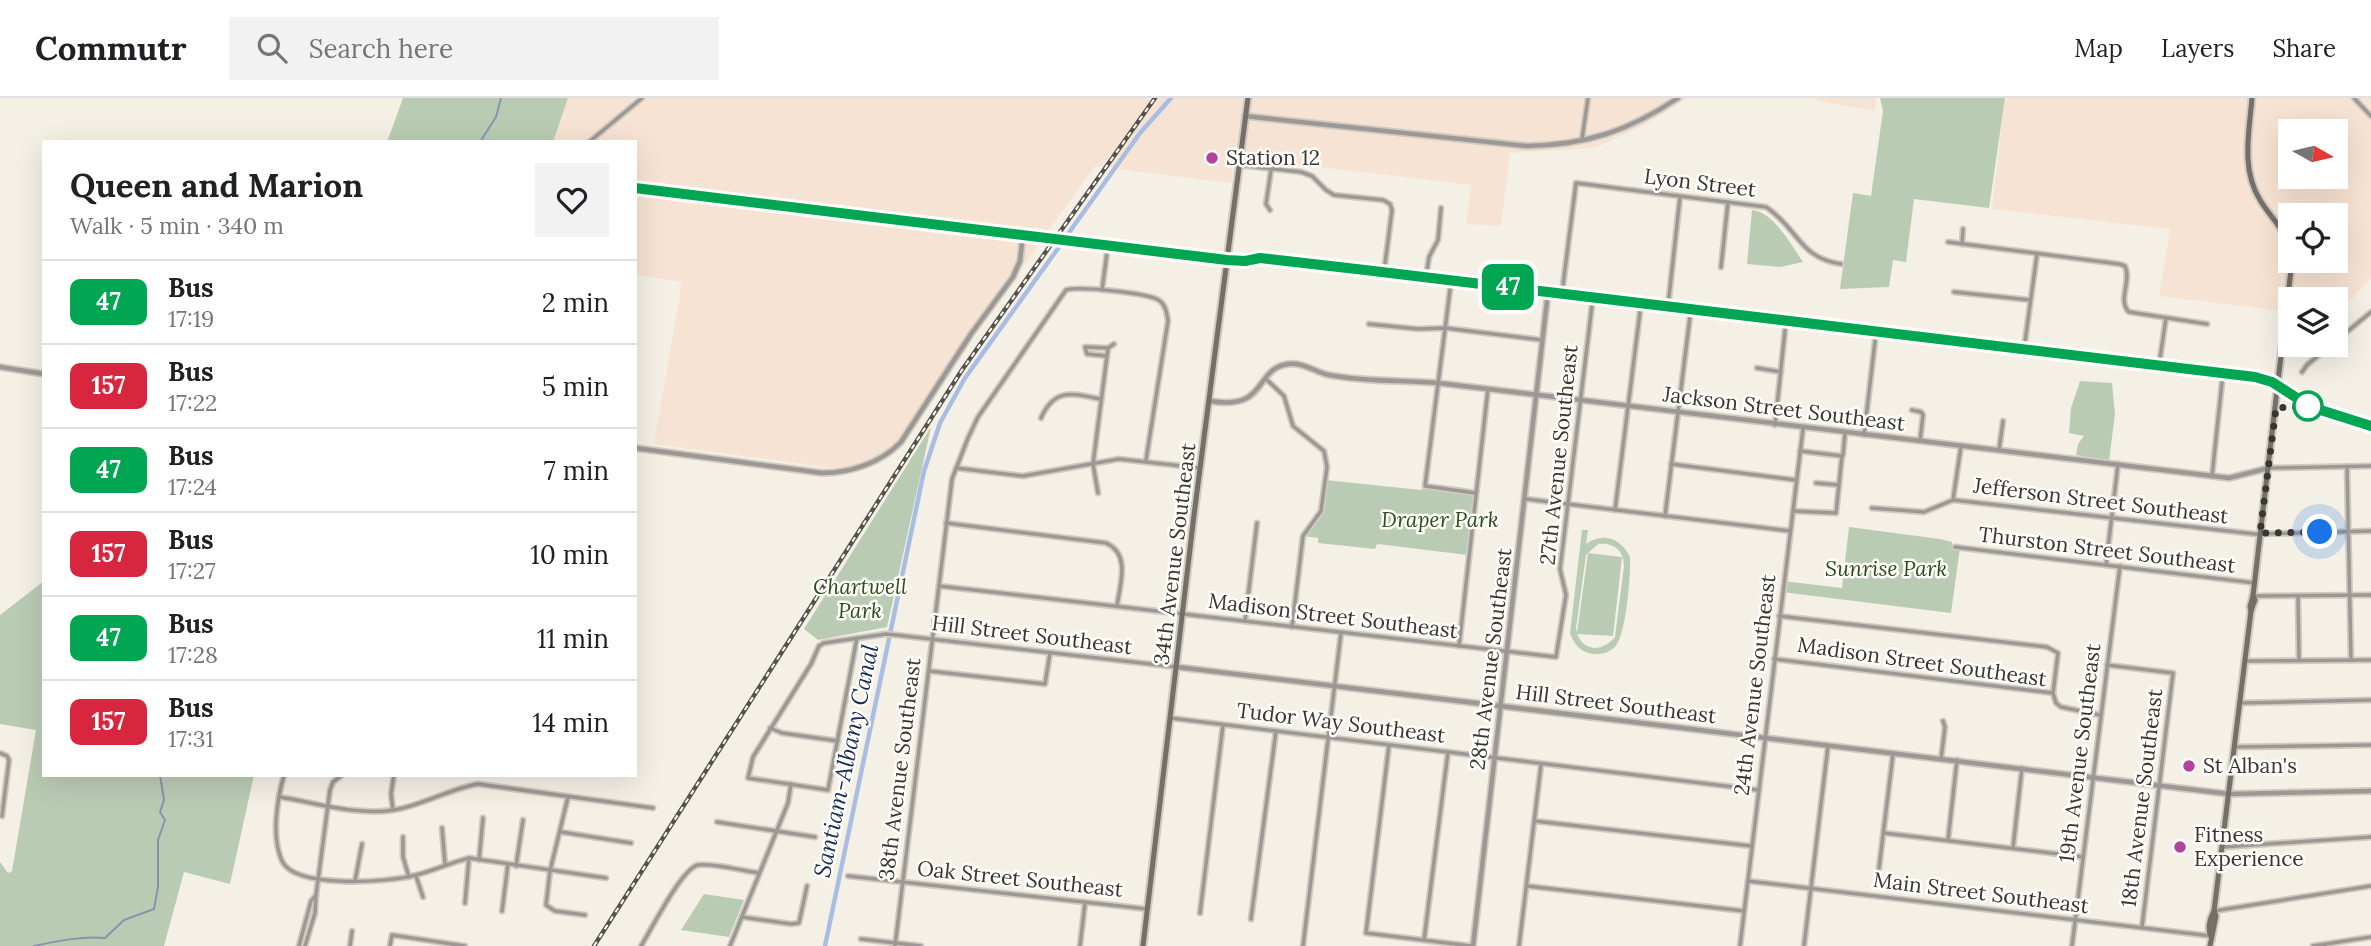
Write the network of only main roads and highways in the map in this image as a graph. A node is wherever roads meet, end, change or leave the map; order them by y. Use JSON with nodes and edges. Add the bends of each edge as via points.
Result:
{"nodes":[{"id":1,"x":1248,"y":98,"type":"edge"},
{"id":2,"x":2252,"y":98,"type":"edge"},
{"id":3,"x":2278,"y":224,"type":"edge"},
{"id":4,"x":2293,"y":273,"type":"edge"},
{"id":5,"x":1143,"y":946,"type":"edge"},
{"id":6,"x":2210,"y":946,"type":"edge"}],
"edges":[{"from":1,"to":5,"type":"main road","name":"34th Avenue Southeast"},
{"from":2,"to":3,"type":"main road","via":[[2247,167],[2251,184]]},
{"from":4,"to":6,"type":"main road"}]}
